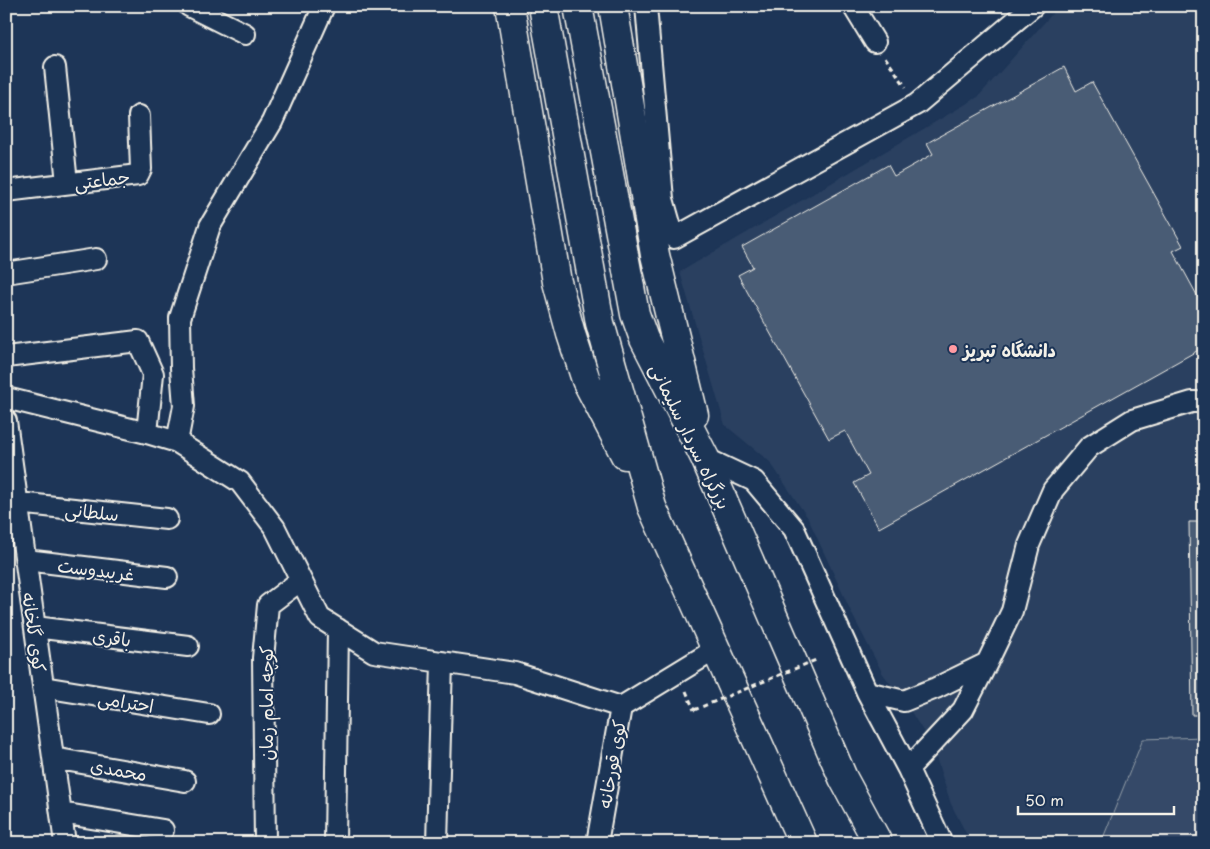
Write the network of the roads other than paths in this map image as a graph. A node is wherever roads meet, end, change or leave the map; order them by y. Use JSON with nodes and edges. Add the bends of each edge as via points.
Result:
{"nodes":[{"id":1,"x":189,"y":6,"type":"edge"},
{"id":2,"x":324,"y":6,"type":"edge"},
{"id":3,"x":510,"y":6,"type":"edge"},
{"id":4,"x":543,"y":6,"type":"edge"},
{"id":5,"x":578,"y":6,"type":"edge"},
{"id":6,"x":613,"y":6,"type":"edge"},
{"id":7,"x":646,"y":6,"type":"edge"},
{"id":8,"x":853,"y":6,"type":"edge"},
{"id":9,"x":1032,"y":6,"type":"edge"},
{"id":10,"x":245,"y":34,"type":"dead end"},
{"id":11,"x":875,"y":42,"type":"road end"},
{"id":12,"x":55,"y":67,"type":"dead end"},
{"id":13,"x":139,"y":116,"type":"dead end"},
{"id":14,"x":67,"y":183,"type":"junction"},
{"id":15,"x":6,"y":191,"type":"edge"},
{"id":16,"x":96,"y":259,"type":"dead end"},
{"id":17,"x":6,"y":273,"type":"edge"},
{"id":18,"x":6,"y":356,"type":"edge"},
{"id":19,"x":6,"y":398,"type":"edge"},
{"id":20,"x":1204,"y":402,"type":"edge"},
{"id":21,"x":6,"y":421,"type":"edge"},
{"id":22,"x":147,"y":433,"type":"junction"},
{"id":23,"x":177,"y":442,"type":"junction"},
{"id":24,"x":705,"y":458,"type":"junction"},
{"id":25,"x":18,"y":502,"type":"junction"},
{"id":26,"x":652,"y":507,"type":"junction"},
{"id":27,"x":167,"y":519,"type":"dead end"},
{"id":28,"x":26,"y":560,"type":"junction"},
{"id":29,"x":167,"y":577,"type":"dead end"},
{"id":30,"x":301,"y":580,"type":"junction"},
{"id":31,"x":35,"y":627,"type":"junction"},
{"id":32,"x":338,"y":629,"type":"junction"},
{"id":33,"x":188,"y":646,"type":"dead end"},
{"id":34,"x":716,"y":649,"type":"junction"},
{"id":35,"x":442,"y":662,"type":"junction"},
{"id":36,"x":987,"y":663,"type":"junction"},
{"id":37,"x":43,"y":687,"type":"junction"},
{"id":38,"x":867,"y":692,"type":"junction"},
{"id":39,"x":621,"y":706,"type":"junction"},
{"id":40,"x":209,"y":714,"type":"dead end"},
{"id":41,"x":53,"y":758,"type":"junction"},
{"id":42,"x":908,"y":770,"type":"junction"},
{"id":43,"x":185,"y":781,"type":"dead end"},
{"id":44,"x":61,"y":813,"type":"junction"},
{"id":45,"x":162,"y":830,"type":"dead end"},
{"id":46,"x":64,"y":843,"type":"edge"},
{"id":47,"x":265,"y":843,"type":"edge"},
{"id":48,"x":335,"y":843,"type":"edge"},
{"id":49,"x":437,"y":843,"type":"edge"},
{"id":50,"x":597,"y":843,"type":"edge"},
{"id":51,"x":803,"y":843,"type":"edge"},
{"id":52,"x":878,"y":843,"type":"edge"},
{"id":53,"x":942,"y":843,"type":"edge"}],
"edges":[{"from":1,"to":10,"type":"street"},
{"from":2,"to":23,"type":"street","via":[[272,122],[210,226],[180,318],[184,406]]},
{"from":3,"to":26,"type":"highway","via":[[557,282],[571,334],[586,380]]},
{"from":4,"to":26,"type":"highway","via":[[600,323]]},
{"from":5,"to":24,"type":"highway","name":"بزرگراه سردار سلیمانی","via":[[635,314],[644,340]]},
{"from":6,"to":24,"type":"highway","via":[[655,255]]},
{"from":7,"to":9,"type":"street","via":[[663,199],[674,238],[917,104]]},
{"from":8,"to":11,"type":"street"},
{"from":12,"to":14,"type":"street"},
{"from":13,"to":14,"type":"street","name":"جماعتی","via":[[141,169],[138,174]]},
{"from":14,"to":15,"type":"street","name":"جماعتی"},
{"from":16,"to":17,"type":"street"},
{"from":18,"to":22,"type":"street","via":[[138,342],[153,374]]},
{"from":19,"to":22,"type":"street"},
{"from":20,"to":36,"type":"street","via":[[1192,402],[1132,420],[1089,447],[1053,490],[1029,545],[1012,611]]},
{"from":21,"to":25,"type":"street","name":"کوی گلخانه"},
{"from":22,"to":23,"type":"street"},
{"from":23,"to":30,"type":"street","via":[[240,482],[275,528]]},
{"from":24,"to":38,"type":"street","via":[[754,481],[794,529]]},
{"from":24,"to":52,"type":"highway","name":"بزرگراه سردار سلیمانی","via":[[843,778]]},
{"from":25,"to":27,"type":"street","name":"سلطانی"},
{"from":25,"to":28,"type":"street","name":"کوی گلخانه"},
{"from":26,"to":34,"type":"highway"},
{"from":28,"to":29,"type":"street","name":"غریبدوست"},
{"from":28,"to":31,"type":"street","name":"کوی گلخانه"},
{"from":30,"to":32,"type":"street","via":[[320,618]]},
{"from":30,"to":47,"type":"street","name":"کوچه امام زمان","via":[[268,606],[263,658]]},
{"from":31,"to":33,"type":"street","name":"باقری"},
{"from":31,"to":37,"type":"street","name":"کوی گلخانه"},
{"from":32,"to":35,"type":"street","via":[[374,652]]},
{"from":32,"to":48,"type":"street"},
{"from":34,"to":39,"type":"street","name":"کوی قورخانه"},
{"from":34,"to":51,"type":"highway"},
{"from":35,"to":39,"type":"street","via":[[515,673]]},
{"from":35,"to":49,"type":"street"},
{"from":36,"to":38,"type":"street","via":[[904,701]]},
{"from":36,"to":42,"type":"street","via":[[963,710]]},
{"from":37,"to":40,"type":"street","name":"احترامی"},
{"from":37,"to":41,"type":"street","name":"کوی گلخانه"},
{"from":38,"to":42,"type":"street"},
{"from":39,"to":50,"type":"street","name":"کوی قورخانه"},
{"from":41,"to":43,"type":"street","name":"محمدی"},
{"from":41,"to":44,"type":"street","name":"کوی گلخانه"},
{"from":42,"to":53,"type":"street"},
{"from":44,"to":45,"type":"street"},
{"from":44,"to":46,"type":"street","name":"کوی گلخانه"}]}
